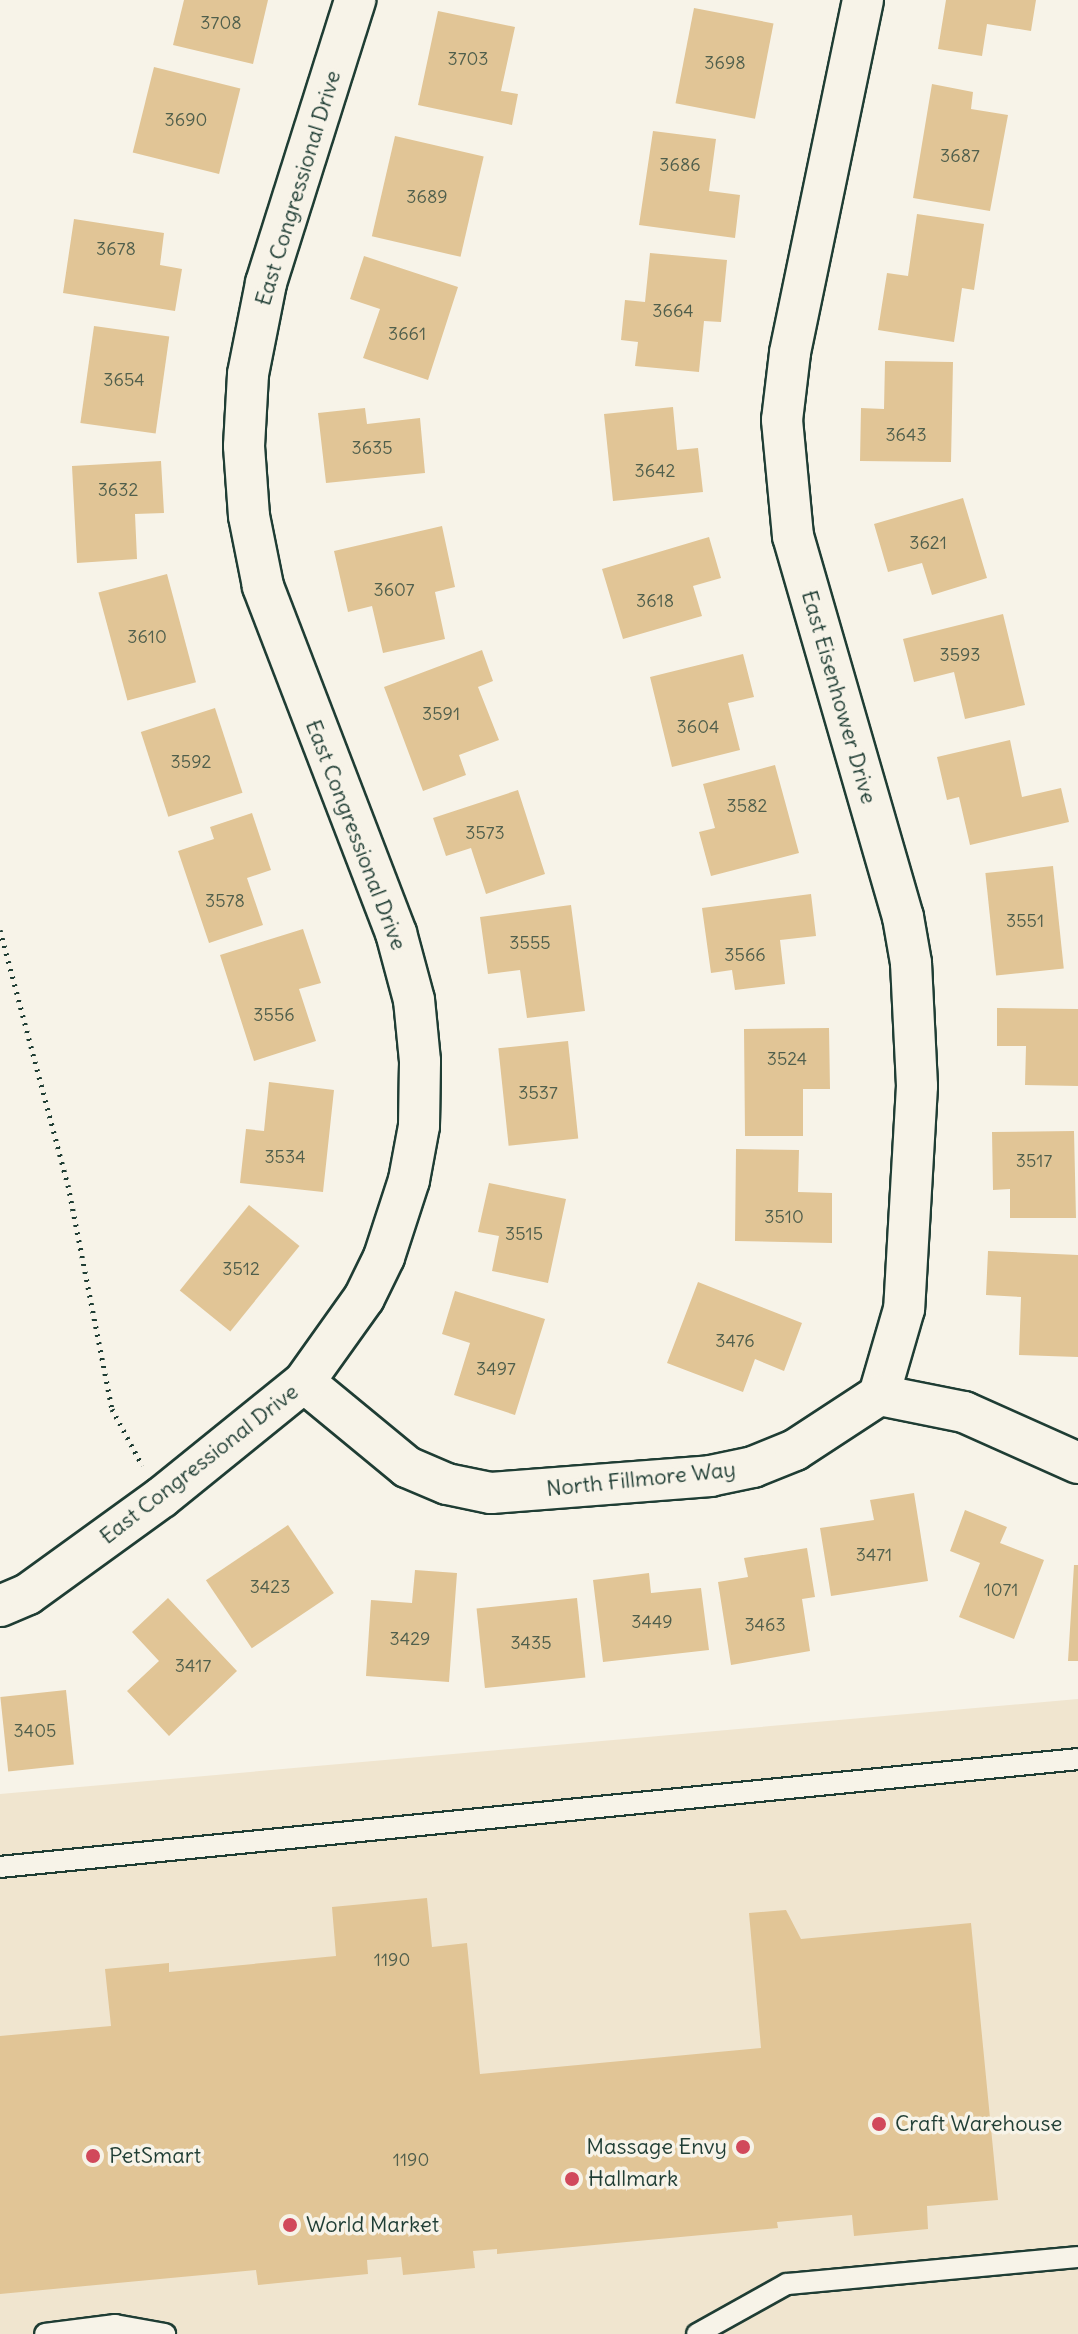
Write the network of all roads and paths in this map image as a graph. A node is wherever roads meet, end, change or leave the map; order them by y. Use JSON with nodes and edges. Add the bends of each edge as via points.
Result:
{"nodes":[{"id":1,"x":355,"y":0,"type":"edge"},
{"id":2,"x":863,"y":0,"type":"edge"},
{"id":3,"x":0,"y":930,"type":"edge"},
{"id":4,"x":304,"y":1382,"type":"junction"},
{"id":5,"x":879,"y":1395,"type":"junction"},
{"id":6,"x":1078,"y":1463,"type":"edge"},
{"id":7,"x":144,"y":1469,"type":"dead end"},
{"id":8,"x":0,"y":1606,"type":"edge"},
{"id":9,"x":1078,"y":1759,"type":"edge"},
{"id":10,"x":0,"y":1867,"type":"edge"},
{"id":11,"x":1078,"y":2257,"type":"edge"},
{"id":12,"x":45,"y":2334,"type":"edge"},
{"id":13,"x":165,"y":2334,"type":"edge"},
{"id":14,"x":697,"y":2334,"type":"edge"}],
"edges":[{"from":1,"to":4,"type":"street","name":"East Congressional Drive","via":[[266,283],[248,374],[244,446],[249,516],[263,586],[396,933],[410,986],[420,1061],[419,1126],[409,1180],[384,1257],[339,1337]]},
{"from":2,"to":5,"type":"street","name":"East Eisenhower Drive","via":[[790,353],[782,420],[793,536],[903,917],[911,963],[917,1086],[904,1309]]},
{"from":3,"to":7,"type":"path","via":[[68,1185],[112,1409]]},
{"from":4,"to":5,"type":"street","name":"North Fillmore Way","via":[[407,1467],[447,1484],[491,1493],[710,1476],[753,1467],[795,1450]]},
{"from":4,"to":8,"type":"street","name":"East Congressional Drive","via":[[162,1497],[28,1594]]},
{"from":5,"to":6,"type":"street","via":[[964,1412]]},
{"from":9,"to":10,"type":"lane"},
{"from":11,"to":14,"type":"lane","via":[[787,2284]]},
{"from":12,"to":13,"type":"lane","via":[[115,2325]]}]}
